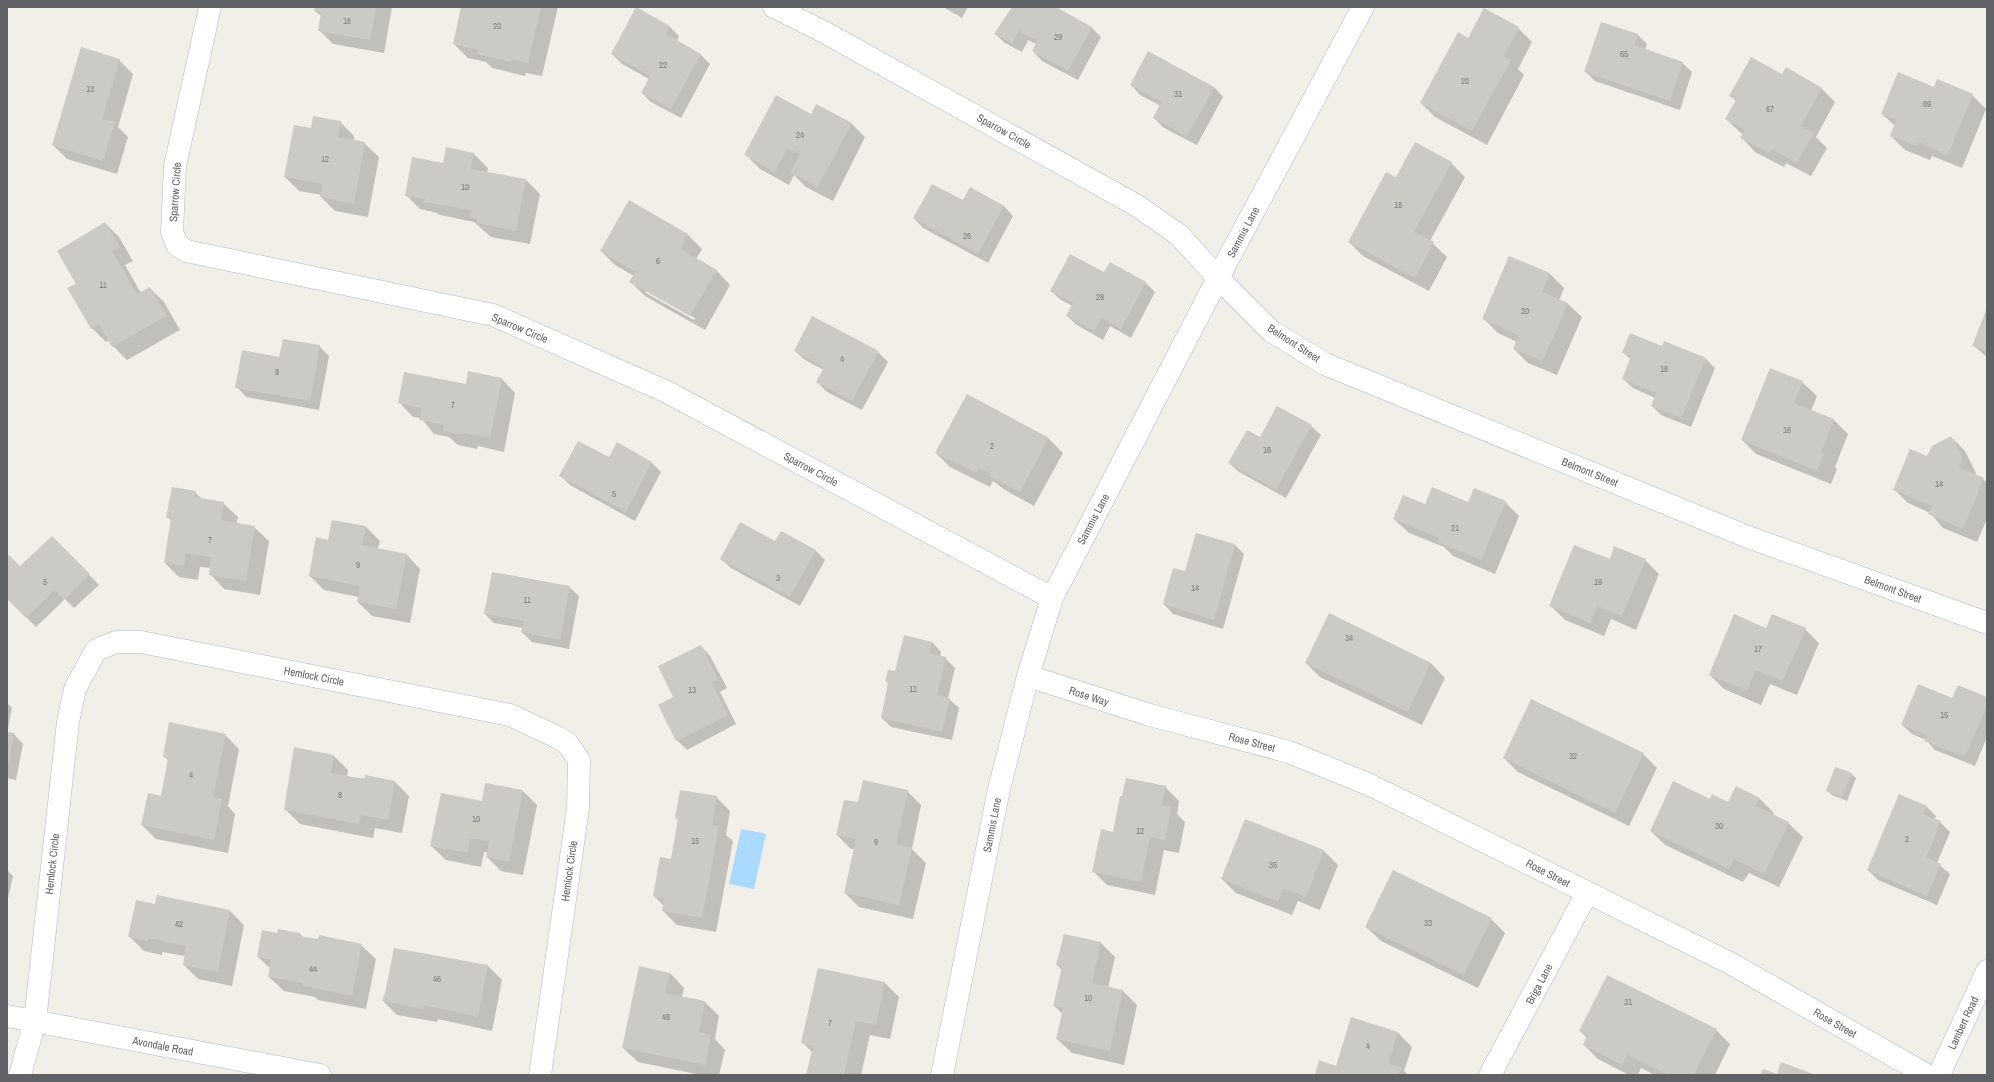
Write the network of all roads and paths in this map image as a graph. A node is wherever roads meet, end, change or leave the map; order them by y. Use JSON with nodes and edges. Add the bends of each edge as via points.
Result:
{"nodes":[{"id":1,"x":210,"y":7,"type":"edge"},
{"id":2,"x":774,"y":7,"type":"edge"},
{"id":3,"x":1363,"y":7,"type":"edge"},
{"id":4,"x":1218,"y":278,"type":"junction"},
{"id":5,"x":1052,"y":598,"type":"junction"},
{"id":6,"x":1987,"y":624,"type":"edge"},
{"id":7,"x":1028,"y":676,"type":"junction"},
{"id":8,"x":1150,"y":715,"type":"joint"},
{"id":9,"x":1587,"y":893,"type":"junction"},
{"id":10,"x":1987,"y":971,"type":"edge"},
{"id":11,"x":7,"y":1016,"type":"edge"},
{"id":12,"x":35,"y":1021,"type":"junction"},
{"id":13,"x":20,"y":1075,"type":"edge"},
{"id":14,"x":320,"y":1075,"type":"edge"},
{"id":15,"x":540,"y":1075,"type":"edge"},
{"id":16,"x":942,"y":1075,"type":"edge"},
{"id":17,"x":1490,"y":1075,"type":"edge"},
{"id":18,"x":1927,"y":1075,"type":"edge"},
{"id":19,"x":1939,"y":1075,"type":"edge"}],
"edges":[{"from":1,"to":5,"type":"street","name":"Sparrow Circle","via":[[175,166],[172,232],[177,245],[186,251],[493,315],[667,392]]},
{"from":2,"to":4,"type":"street","name":"Sparrow Circle","via":[[824,32],[1136,205],[1179,235]]},
{"from":3,"to":4,"type":"street","name":"Sammis Lane"},
{"from":4,"to":5,"type":"street","name":"Sammis Lane"},
{"from":4,"to":6,"type":"street","name":"Belmont Street","via":[[1272,331],[1325,364],[1748,537]]},
{"from":5,"to":7,"type":"street","name":"Sammis Lane"},
{"from":7,"to":8,"type":"street","name":"Rose Way"},
{"from":7,"to":16,"type":"street","name":"Sammis Lane","via":[[999,790]]},
{"from":8,"to":9,"type":"street","name":"Rose Street","via":[[1289,752],[1318,763],[1368,784]]},
{"from":9,"to":17,"type":"street","name":"Briga Lane"},
{"from":9,"to":18,"type":"street","name":"Rose Street","via":[[1730,963]]},
{"from":10,"to":19,"type":"street","name":"Lambert Road"},
{"from":11,"to":12,"type":"street","name":"Avondale Road"},
{"from":12,"to":13,"type":"street","name":"Hemlock Circle"},
{"from":12,"to":14,"type":"street","name":"Avondale Road"},
{"from":12,"to":15,"type":"street","name":"Hemlock Circle","via":[[68,722],[75,689],[96,650],[116,642],[141,642],[510,715],[567,743],[579,760],[578,808]]}]}
